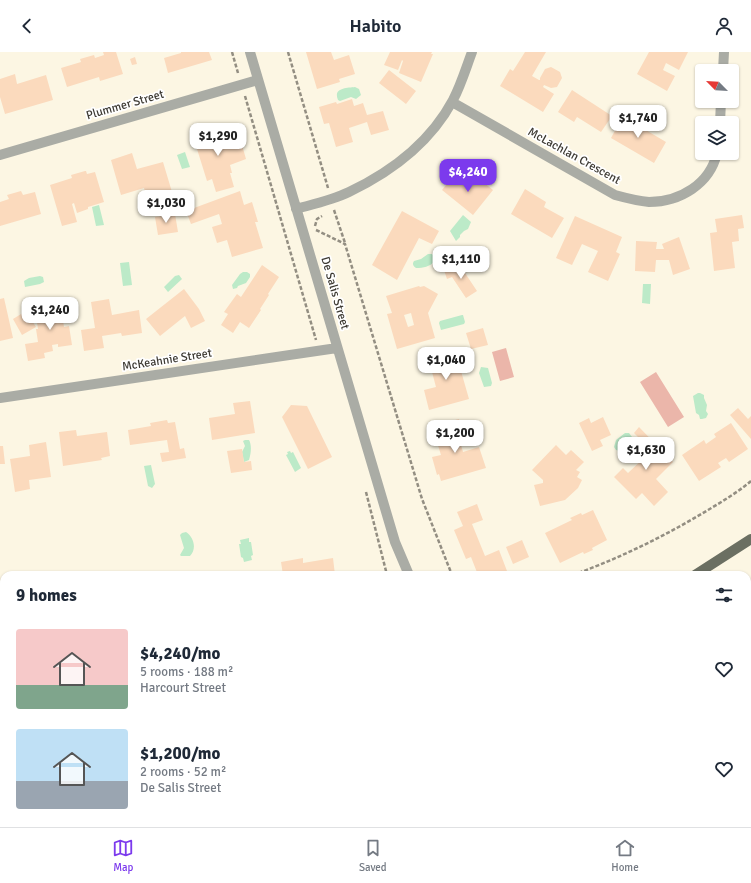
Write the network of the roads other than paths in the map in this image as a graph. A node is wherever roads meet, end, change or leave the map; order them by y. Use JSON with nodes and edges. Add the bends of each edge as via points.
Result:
{"nodes":[{"id":1,"x":250,"y":52,"type":"edge"},
{"id":2,"x":472,"y":52,"type":"edge"},
{"id":3,"x":724,"y":52,"type":"edge"},
{"id":4,"x":723,"y":64,"type":"edge"},
{"id":5,"x":258,"y":80,"type":"junction"},
{"id":6,"x":452,"y":102,"type":"junction"},
{"id":7,"x":0,"y":155,"type":"edge"},
{"id":8,"x":715,"y":160,"type":"edge"},
{"id":9,"x":296,"y":209,"type":"junction"},
{"id":10,"x":337,"y":348,"type":"junction"},
{"id":11,"x":0,"y":398,"type":"edge"},
{"id":12,"x":751,"y":539,"type":"edge"},
{"id":13,"x":395,"y":542,"type":"junction"},
{"id":14,"x":400,"y":571,"type":"edge"},
{"id":15,"x":406,"y":571,"type":"edge"},
{"id":16,"x":701,"y":571,"type":"edge"}],
"edges":[{"from":1,"to":5,"type":"street","name":"De Salis Street"},
{"from":2,"to":6,"type":"street"},
{"from":3,"to":4,"type":"street"},
{"from":5,"to":7,"type":"street","name":"Plummer Street"},
{"from":5,"to":9,"type":"street","name":"De Salis Street"},
{"from":6,"to":8,"type":"street","name":"McLachlan Crescent","via":[[615,195],[638,201],[672,199],[692,190],[706,177]]},
{"from":6,"to":9,"type":"street","via":[[433,130],[409,155],[380,176],[348,192]]},
{"from":9,"to":10,"type":"street","name":"De Salis Street"},
{"from":10,"to":11,"type":"street","name":"McKeahnie Street"},
{"from":10,"to":13,"type":"street","name":"De Salis Street"},
{"from":12,"to":16,"type":"main road"},
{"from":13,"to":14,"type":"street","name":"De Salis Street"},
{"from":13,"to":15,"type":"street","name":"De Salis Street"}]}
